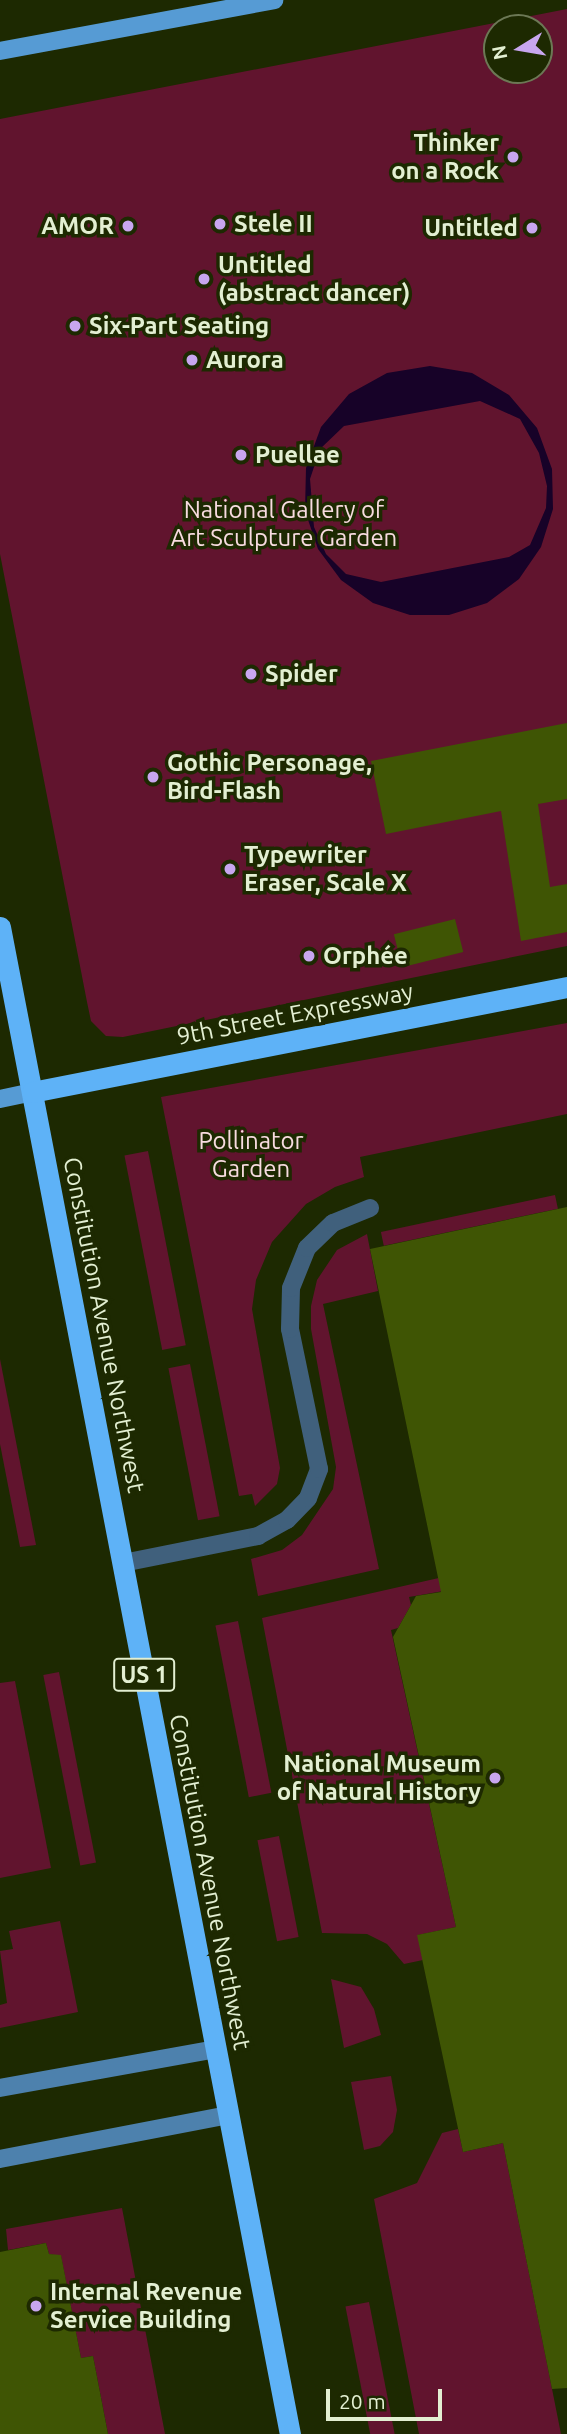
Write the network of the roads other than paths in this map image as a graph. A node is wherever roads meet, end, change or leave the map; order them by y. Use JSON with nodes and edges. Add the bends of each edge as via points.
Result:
{"nodes":[{"id":1,"x":274,"y":0,"type":"edge"},
{"id":2,"x":0,"y":51,"type":"edge"},
{"id":3,"x":0,"y":927,"type":"edge"},
{"id":4,"x":567,"y":988,"type":"edge"},
{"id":5,"x":32,"y":1093,"type":"junction"},
{"id":6,"x":0,"y":1099,"type":"edge"},
{"id":7,"x":370,"y":1208,"type":"dead end"},
{"id":8,"x":123,"y":1563,"type":"junction"},
{"id":9,"x":216,"y":2049,"type":"junction"},
{"id":10,"x":0,"y":2088,"type":"edge"},
{"id":11,"x":229,"y":2115,"type":"junction"},
{"id":12,"x":2,"y":2157,"type":"edge"},
{"id":13,"x":290,"y":2434,"type":"edge"}],
"edges":[{"from":1,"to":2,"type":"main road"},
{"from":3,"to":5,"type":"highway","name":"Constitution Avenue Northwest","number":"US 1"},
{"from":4,"to":5,"type":"highway","name":"9th Street Expressway"},
{"from":5,"to":6,"type":"main road"},
{"from":5,"to":8,"type":"highway","name":"Constitution Avenue Northwest","number":"US 1"},
{"from":7,"to":8,"type":"lane","via":[[333,1223],[307,1248],[291,1288],[290,1329],[319,1469],[308,1498],[287,1520],[258,1536]]},
{"from":8,"to":9,"type":"highway","name":"Constitution Avenue Northwest","number":"US 1"},
{"from":9,"to":10,"type":"street"},
{"from":9,"to":11,"type":"highway","name":"Constitution Avenue Northwest","number":"US 1"},
{"from":11,"to":12,"type":"street"},
{"from":11,"to":13,"type":"highway","name":"Constitution Avenue Northwest","number":"US 1"}]}
